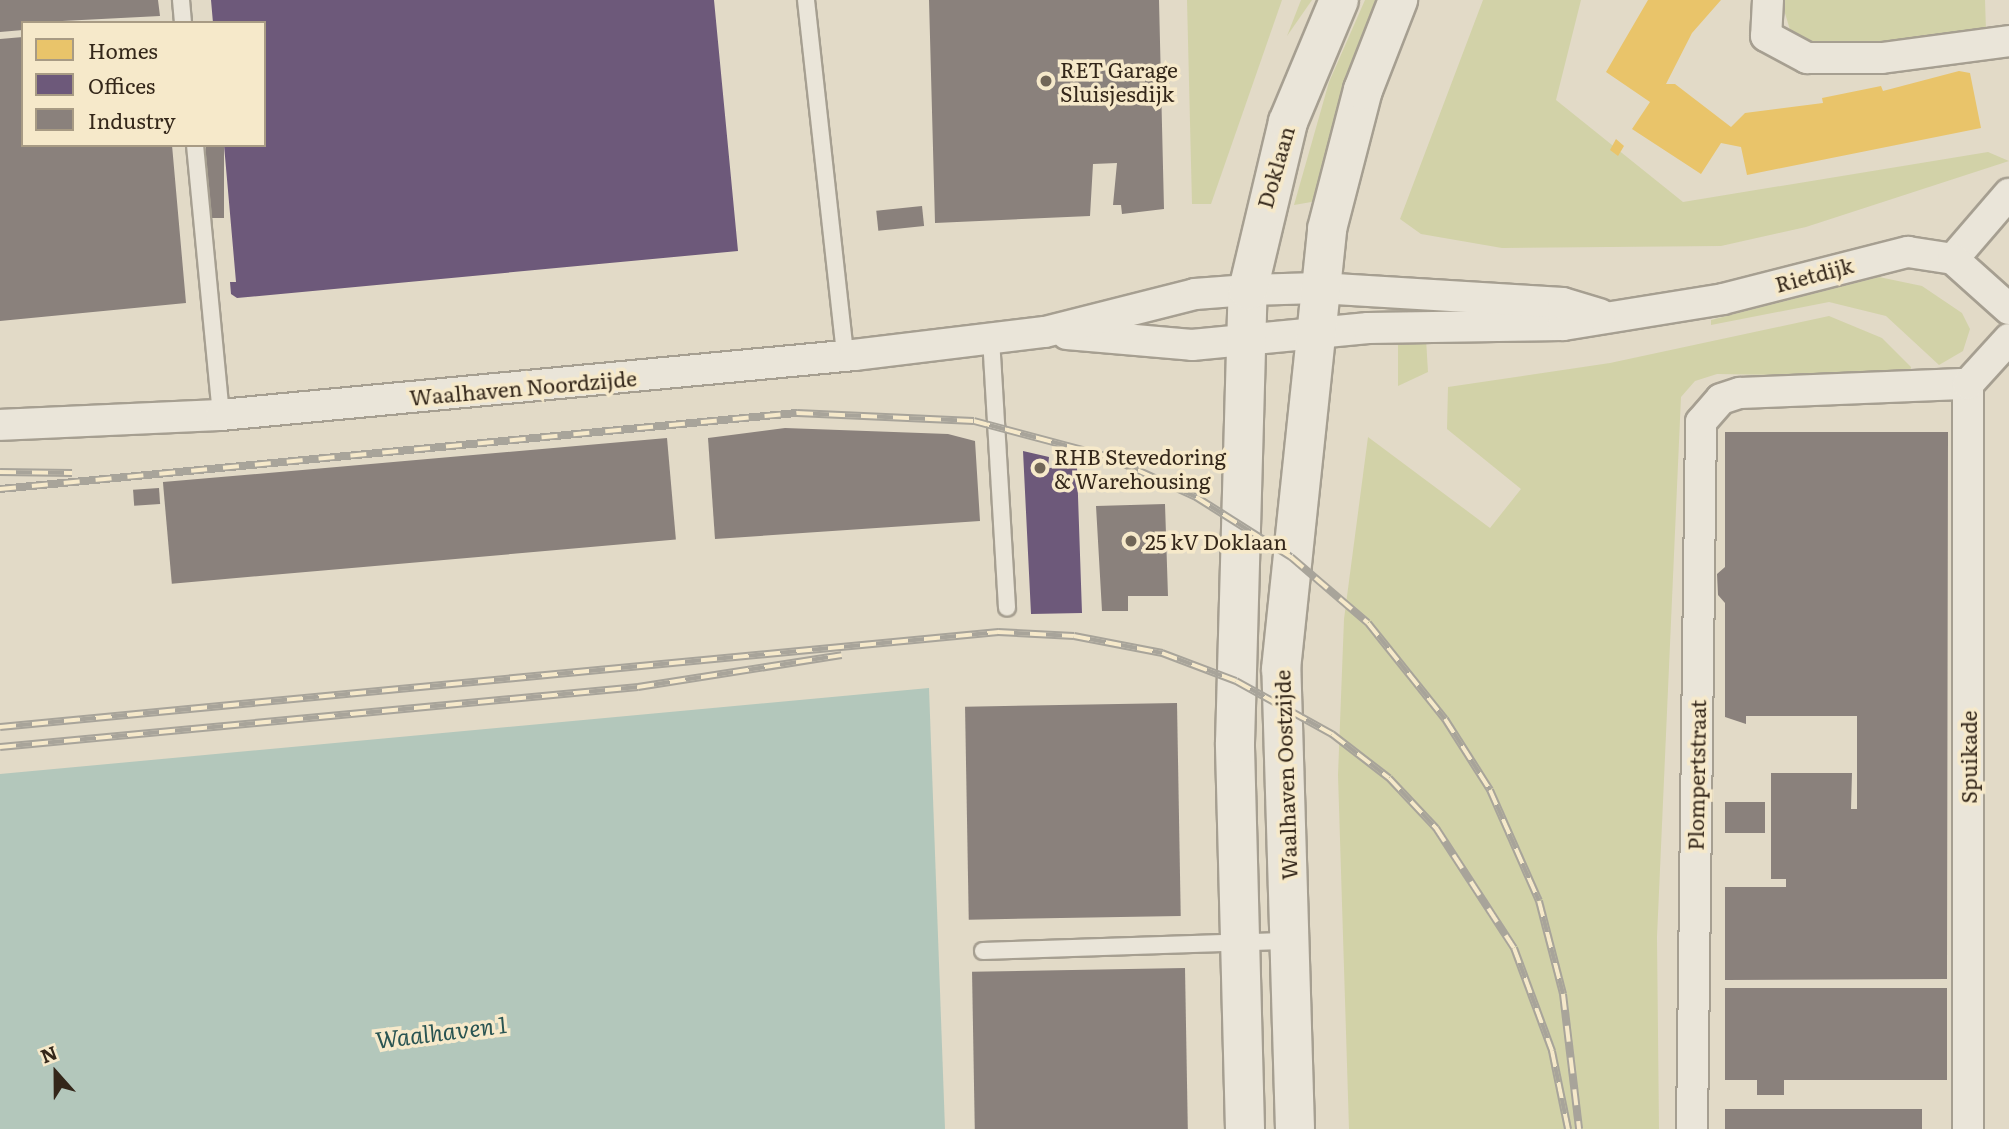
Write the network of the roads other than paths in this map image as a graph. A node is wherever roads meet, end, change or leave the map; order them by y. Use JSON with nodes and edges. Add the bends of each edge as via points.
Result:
{"nodes":[{"id":1,"x":181,"y":0,"type":"edge"},
{"id":2,"x":806,"y":0,"type":"edge"},
{"id":3,"x":1339,"y":0,"type":"edge"},
{"id":4,"x":1398,"y":0,"type":"edge"},
{"id":5,"x":1768,"y":0,"type":"edge"},
{"id":6,"x":183,"y":21,"type":"edge"},
{"id":7,"x":2009,"y":41,"type":"edge"},
{"id":8,"x":195,"y":147,"type":"edge"},
{"id":9,"x":2009,"y":194,"type":"edge"},
{"id":10,"x":1953,"y":258,"type":"junction"},
{"id":11,"x":1319,"y":288,"type":"junction"},
{"id":12,"x":1248,"y":290,"type":"junction"},
{"id":13,"x":2009,"y":309,"type":"edge"},
{"id":14,"x":1600,"y":314,"type":"junction"},
{"id":15,"x":1045,"y":332,"type":"junction"},
{"id":16,"x":991,"y":338,"type":"junction"},
{"id":17,"x":1311,"y":338,"type":"junction"},
{"id":18,"x":2009,"y":339,"type":"edge"},
{"id":19,"x":1244,"y":343,"type":"junction"},
{"id":20,"x":845,"y":356,"type":"junction"},
{"id":21,"x":1968,"y":384,"type":"junction"},
{"id":22,"x":221,"y":415,"type":"junction"},
{"id":23,"x":0,"y":425,"type":"edge"},
{"id":24,"x":1007,"y":608,"type":"dead end"},
{"id":25,"x":1290,"y":941,"type":"junction"},
{"id":26,"x":1241,"y":942,"type":"junction"},
{"id":27,"x":983,"y":951,"type":"dead end"},
{"id":28,"x":1245,"y":1129,"type":"edge"},
{"id":29,"x":1295,"y":1129,"type":"edge"},
{"id":30,"x":1692,"y":1129,"type":"edge"},
{"id":31,"x":1968,"y":1129,"type":"edge"}],
"edges":[{"from":1,"to":6,"type":"lane"},
{"from":2,"to":20,"type":"lane"},
{"from":3,"to":12,"type":"main road","name":"Doklaan","via":[[1288,122]]},
{"from":4,"to":11,"type":"main road","via":[[1348,140]]},
{"from":5,"to":7,"type":"street","via":[[1766,36],[1807,58],[1882,58]]},
{"from":8,"to":22,"type":"lane"},
{"from":9,"to":10,"type":"street"},
{"from":10,"to":13,"type":"street"},
{"from":10,"to":14,"type":"street","name":"Rietdijk","via":[[1892,253],[1723,299]]},
{"from":11,"to":12,"type":"street","name":"Waalhaven Noordzijde"},
{"from":11,"to":14,"type":"street","name":"Rietdijk","via":[[1563,303]]},
{"from":11,"to":17,"type":"main road"},
{"from":12,"to":15,"type":"street","name":"Waalhaven Noordzijde","via":[[1195,294]]},
{"from":12,"to":19,"type":"main road","name":"Doklaan"},
{"from":14,"to":17,"type":"street","name":"Rietdijk","via":[[1563,325],[1368,328]]},
{"from":15,"to":16,"type":"street","name":"Waalhaven Noordzijde"},
{"from":15,"to":19,"type":"street","name":"Waalhaven Noordzijde","via":[[1192,345]]},
{"from":16,"to":20,"type":"street","name":"Waalhaven Noordzijde"},
{"from":16,"to":24,"type":"lane"},
{"from":17,"to":19,"type":"street","name":"Waalhaven Noordzijde"},
{"from":17,"to":25,"type":"main road","name":"Waalhaven Oostzijde","via":[[1281,669]]},
{"from":18,"to":21,"type":"street"},
{"from":19,"to":26,"type":"main road","via":[[1235,694]]},
{"from":20,"to":22,"type":"street","name":"Waalhaven Noordzijde"},
{"from":21,"to":30,"type":"street","name":"Plompertstraat","via":[[1740,393],[1721,399],[1701,422]]},
{"from":21,"to":31,"type":"street","name":"Spuikade"},
{"from":22,"to":23,"type":"street","name":"Waalhaven Noordzijde"},
{"from":25,"to":26,"type":"lane"},
{"from":25,"to":29,"type":"main road","name":"Waalhaven Oostzijde"},
{"from":26,"to":27,"type":"lane"},
{"from":26,"to":28,"type":"main road"}]}
